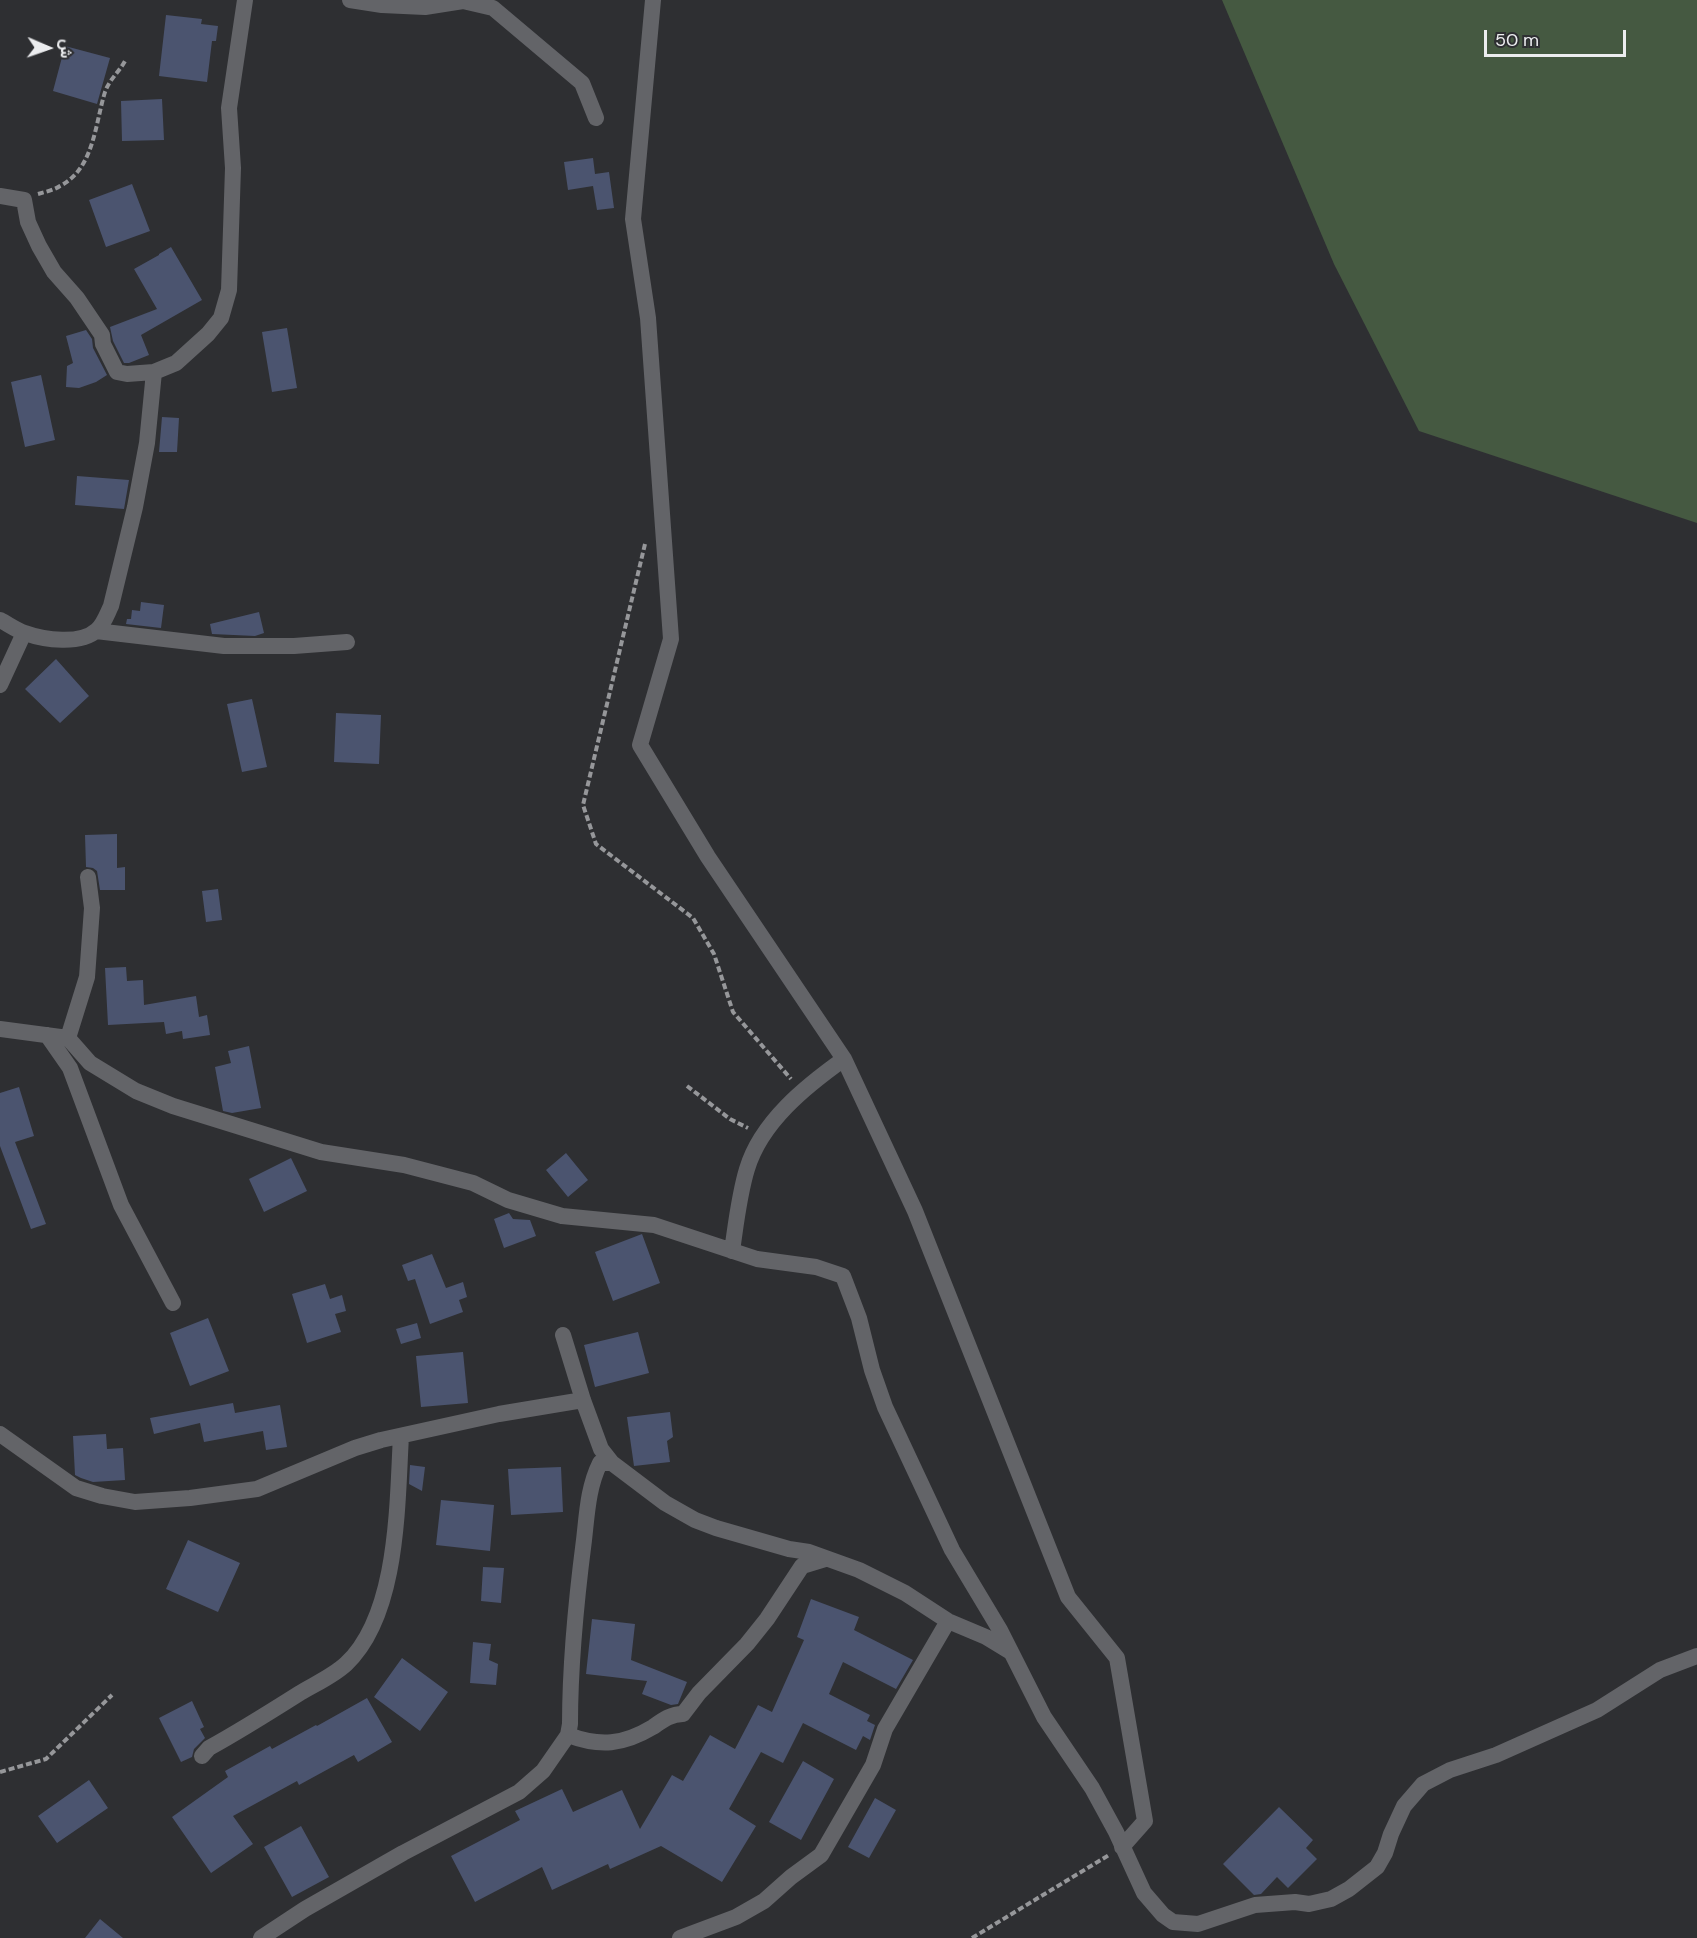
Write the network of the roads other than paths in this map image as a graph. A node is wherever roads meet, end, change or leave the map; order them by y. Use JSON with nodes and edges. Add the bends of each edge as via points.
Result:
{"nodes":[{"id":1,"x":244,"y":0,"type":"edge"},
{"id":2,"x":350,"y":0,"type":"edge"},
{"id":3,"x":653,"y":0,"type":"edge"},
{"id":4,"x":596,"y":118,"type":"dead end"},
{"id":5,"x":0,"y":196,"type":"edge"},
{"id":6,"x":154,"y":372,"type":"junction"},
{"id":7,"x":0,"y":620,"type":"edge"},
{"id":8,"x":96,"y":631,"type":"junction"},
{"id":9,"x":24,"y":633,"type":"junction"},
{"id":10,"x":347,"y":642,"type":"dead end"},
{"id":11,"x":0,"y":685,"type":"edge"},
{"id":12,"x":88,"y":877,"type":"dead end"},
{"id":13,"x":0,"y":1029,"type":"edge"},
{"id":14,"x":47,"y":1035,"type":"junction"},
{"id":15,"x":68,"y":1038,"type":"junction"},
{"id":16,"x":844,"y":1059,"type":"junction"},
{"id":17,"x":732,"y":1251,"type":"junction"},
{"id":18,"x":172,"y":1303,"type":"dead end"},
{"id":19,"x":562,"y":1335,"type":"dead end"},
{"id":20,"x":583,"y":1400,"type":"junction"},
{"id":21,"x":0,"y":1434,"type":"edge"},
{"id":22,"x":401,"y":1436,"type":"junction"},
{"id":23,"x":612,"y":1462,"type":"junction"},
{"id":24,"x":825,"y":1559,"type":"junction"},
{"id":25,"x":948,"y":1622,"type":"junction"},
{"id":26,"x":1010,"y":1651,"type":"junction"},
{"id":27,"x":1696,"y":1657,"type":"edge"},
{"id":28,"x":568,"y":1735,"type":"junction"},
{"id":29,"x":202,"y":1756,"type":"dead end"},
{"id":30,"x":1122,"y":1847,"type":"junction"},
{"id":31,"x":261,"y":1938,"type":"edge"},
{"id":32,"x":680,"y":1938,"type":"edge"}],
"edges":[{"from":1,"to":6,"type":"street","via":[[229,108],[233,168],[229,290],[220,318],[208,334],[176,363]]},
{"from":2,"to":4,"type":"street","via":[[425,7],[463,1],[493,8],[582,83]]},
{"from":3,"to":16,"type":"street","via":[[633,219],[648,318],[671,639],[640,745],[708,857]]},
{"from":5,"to":6,"type":"street","via":[[24,200],[28,222],[39,246],[102,335],[117,372]]},
{"from":6,"to":8,"type":"street","via":[[147,443],[120,577],[111,606]]},
{"from":7,"to":9,"type":"street"},
{"from":8,"to":9,"type":"street","via":[[73,639]]},
{"from":8,"to":10,"type":"street","via":[[224,646]]},
{"from":9,"to":11,"type":"street"},
{"from":12,"to":15,"type":"street","via":[[92,908],[87,977]]},
{"from":13,"to":14,"type":"street"},
{"from":14,"to":15,"type":"street"},
{"from":14,"to":18,"type":"street","via":[[70,1068],[121,1205]]},
{"from":15,"to":17,"type":"street","via":[[90,1064],[136,1091],[173,1106],[321,1152],[404,1165],[473,1183],[508,1200],[562,1216],[654,1224]]},
{"from":16,"to":17,"type":"street","via":[[801,1091],[762,1136],[747,1168]]},
{"from":16,"to":30,"type":"street","via":[[915,1211],[1068,1597],[1117,1658],[1145,1821]]},
{"from":17,"to":26,"type":"street","via":[[843,1276],[895,1430],[952,1550]]},
{"from":19,"to":20,"type":"street"},
{"from":20,"to":22,"type":"street"},
{"from":20,"to":23,"type":"street","via":[[601,1449]]},
{"from":21,"to":22,"type":"street","via":[[76,1488],[135,1502],[257,1489],[355,1448]]},
{"from":22,"to":29,"type":"street","via":[[391,1560],[385,1593],[368,1634],[346,1664]]},
{"from":23,"to":24,"type":"street","via":[[664,1503],[702,1523]]},
{"from":23,"to":28,"type":"street","via":[[600,1464],[587,1510],[573,1621]]},
{"from":24,"to":25,"type":"street","via":[[879,1579]]},
{"from":24,"to":28,"type":"street","via":[[802,1566],[747,1644],[683,1714],[611,1743],[586,1742]]},
{"from":25,"to":26,"type":"street"},
{"from":25,"to":32,"type":"street","via":[[885,1729],[873,1766],[821,1855],[764,1901]]},
{"from":26,"to":30,"type":"street","via":[[1044,1718],[1092,1788]]},
{"from":27,"to":30,"type":"street","via":[[1660,1670],[1597,1710],[1423,1784],[1404,1806],[1377,1867],[1349,1889],[1320,1903],[1255,1905],[1198,1924],[1173,1922],[1144,1893]]},
{"from":28,"to":31,"type":"street","via":[[543,1771],[519,1792],[403,1853]]}]}
